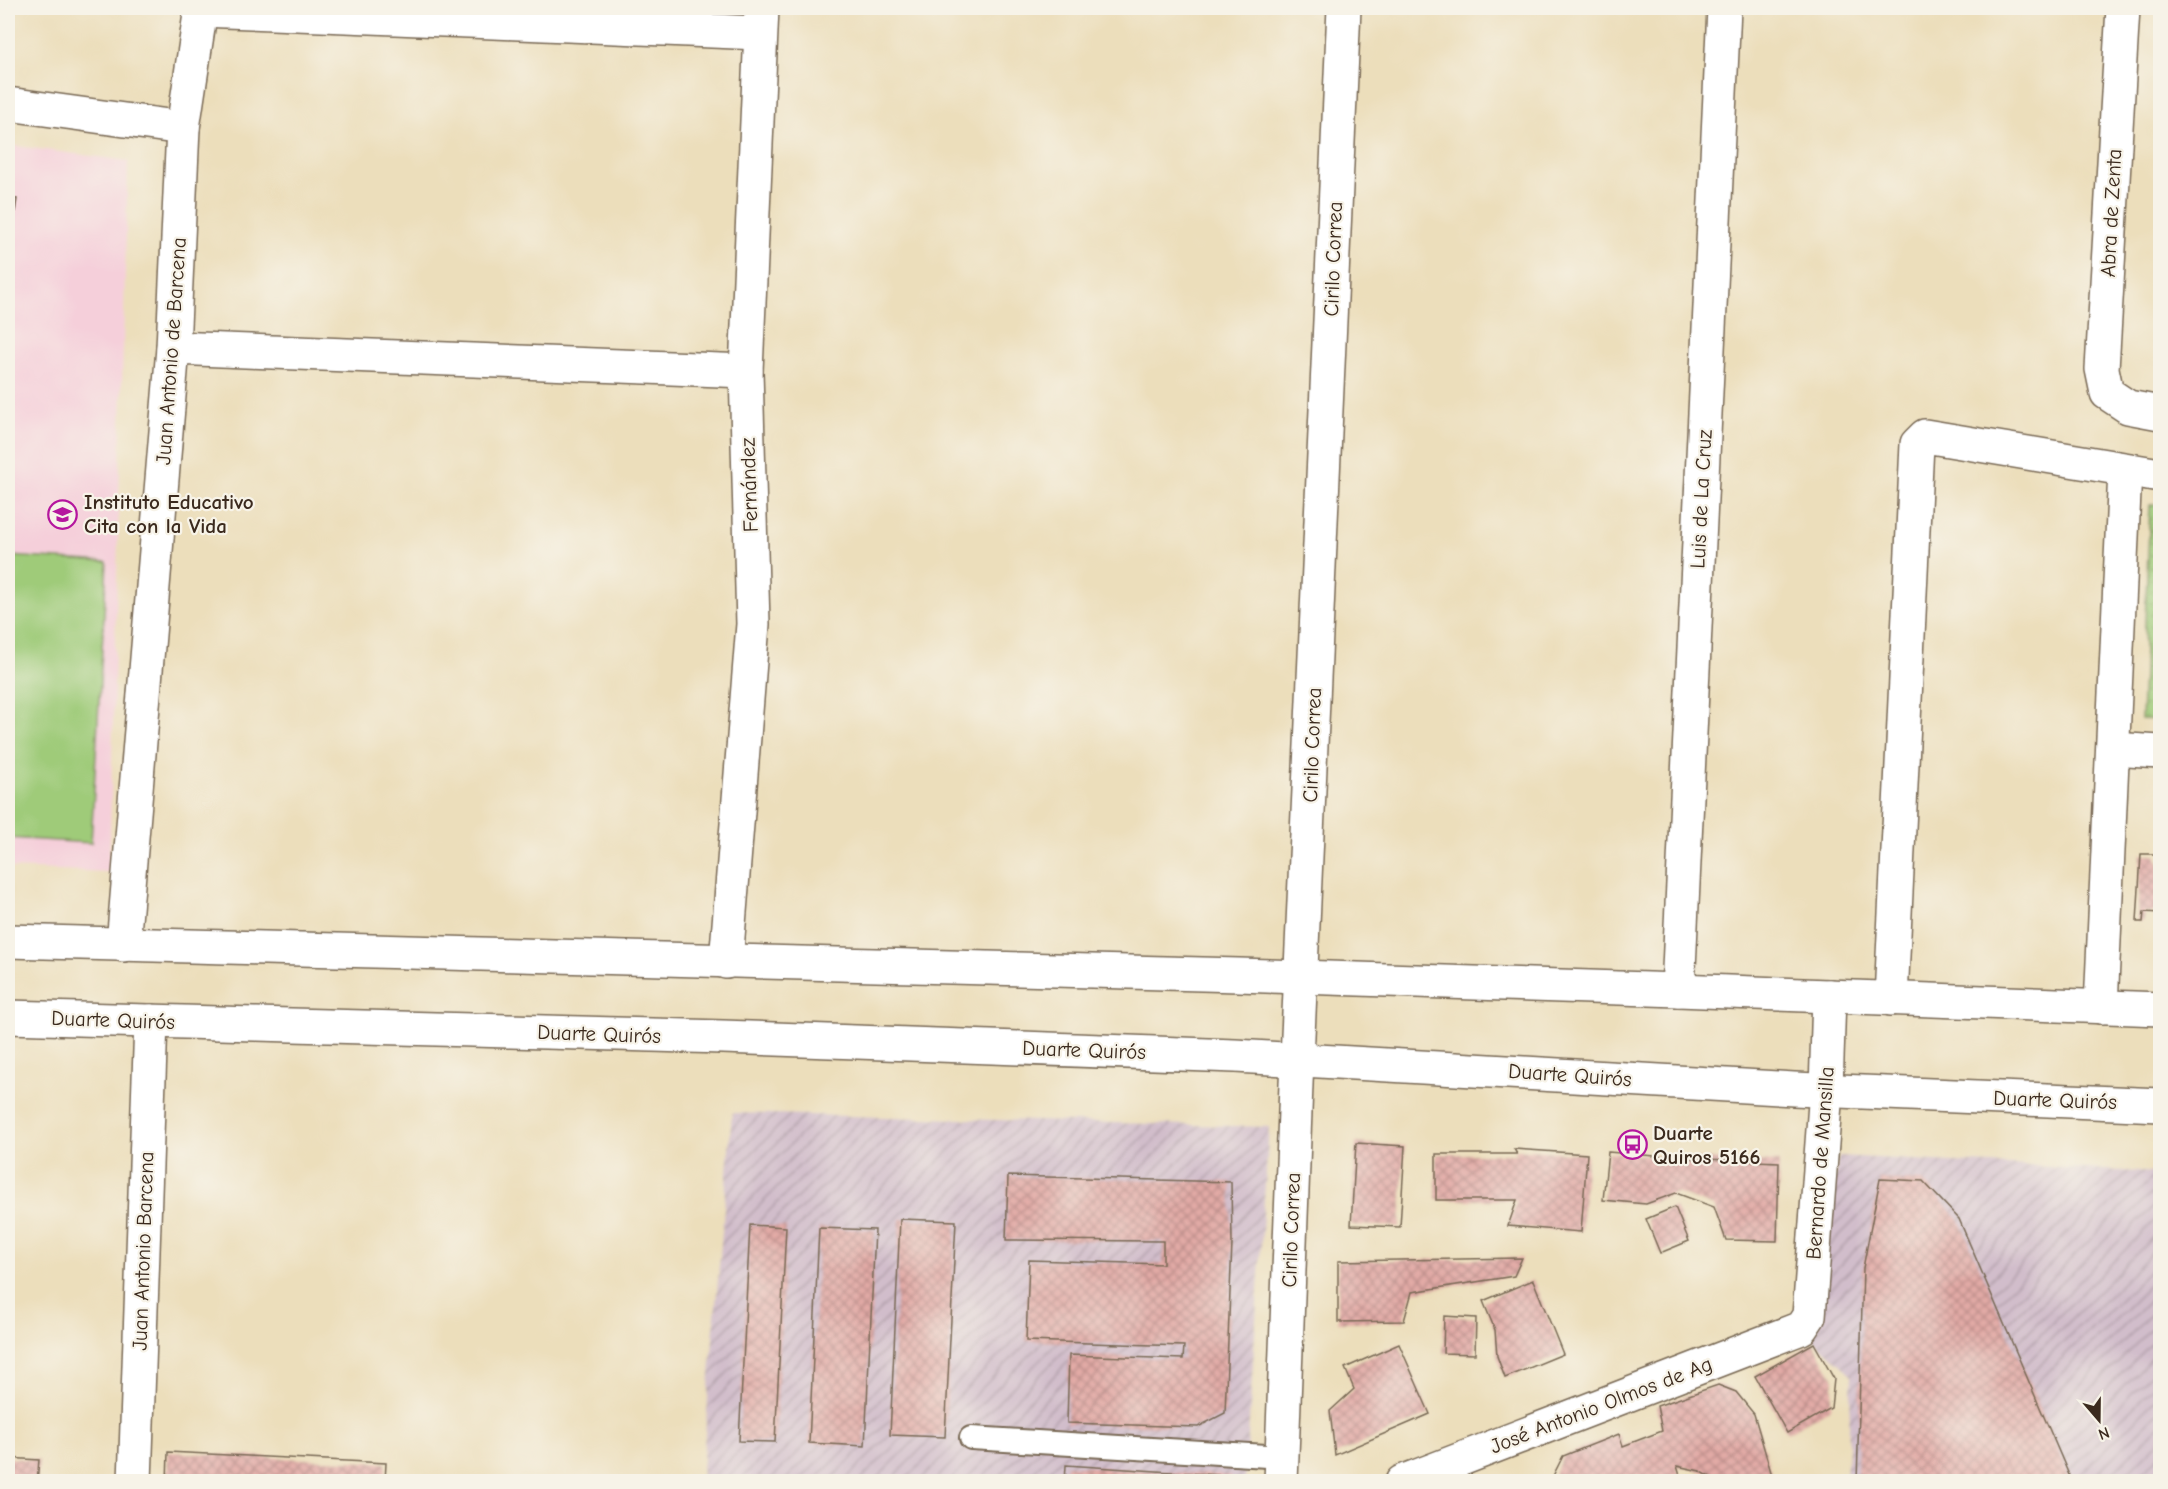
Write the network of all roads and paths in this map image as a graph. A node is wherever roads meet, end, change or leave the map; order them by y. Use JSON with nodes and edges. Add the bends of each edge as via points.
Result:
{"nodes":[{"id":1,"x":1344,"y":8,"type":"edge"},
{"id":2,"x":1724,"y":8,"type":"edge"},
{"id":3,"x":2123,"y":8,"type":"edge"},
{"id":4,"x":201,"y":9,"type":"edge"},
{"id":5,"x":761,"y":20,"type":"edge"},
{"id":6,"x":8,"y":104,"type":"edge"},
{"id":7,"x":183,"y":128,"type":"junction"},
{"id":8,"x":173,"y":348,"type":"junction"},
{"id":9,"x":746,"y":370,"type":"junction"},
{"id":10,"x":2160,"y":413,"type":"edge"},
{"id":11,"x":2125,"y":470,"type":"junction"},
{"id":12,"x":2160,"y":475,"type":"edge"},
{"id":13,"x":2113,"y":749,"type":"junction"},
{"id":14,"x":2160,"y":752,"type":"edge"},
{"id":15,"x":8,"y":941,"type":"edge"},
{"id":16,"x":123,"y":945,"type":"junction"},
{"id":17,"x":726,"y":962,"type":"junction"},
{"id":18,"x":1302,"y":977,"type":"junction"},
{"id":19,"x":1678,"y":990,"type":"junction"},
{"id":20,"x":1829,"y":996,"type":"junction"},
{"id":21,"x":1891,"y":999,"type":"junction"},
{"id":22,"x":2101,"y":1007,"type":"junction"},
{"id":23,"x":2160,"y":1009,"type":"edge"},
{"id":24,"x":8,"y":1017,"type":"edge"},
{"id":25,"x":151,"y":1021,"type":"junction"},
{"id":26,"x":1297,"y":1058,"type":"junction"},
{"id":27,"x":1826,"y":1090,"type":"junction"},
{"id":28,"x":2160,"y":1105,"type":"edge"},
{"id":29,"x":1801,"y":1328,"type":"joint"},
{"id":30,"x":971,"y":1438,"type":"dead end"},
{"id":31,"x":1281,"y":1469,"type":"edge"},
{"id":32,"x":135,"y":1482,"type":"edge"},
{"id":33,"x":1402,"y":1482,"type":"edge"}],
"edges":[{"from":1,"to":18,"type":"street","name":"Cirilo Correa"},
{"from":2,"to":19,"type":"street","name":"Luis de La Cruz"},
{"from":3,"to":10,"type":"street","name":"Abra de Zenta","via":[[2102,369],[2107,393],[2128,407]]},
{"from":4,"to":5,"type":"street"},
{"from":4,"to":7,"type":"street","name":"Juan Antonio de Barcena"},
{"from":5,"to":9,"type":"street","name":"Fernández"},
{"from":6,"to":7,"type":"street"},
{"from":7,"to":8,"type":"street","name":"Juan Antonio de Barcena"},
{"from":8,"to":9,"type":"street"},
{"from":8,"to":16,"type":"street","name":"Juan Antonio de Barcena"},
{"from":9,"to":17,"type":"street","name":"Fernández","via":[[753,624]]},
{"from":11,"to":12,"type":"street"},
{"from":11,"to":13,"type":"street"},
{"from":11,"to":21,"type":"street","via":[[1925,436],[1917,444]]},
{"from":13,"to":14,"type":"street"},
{"from":13,"to":22,"type":"street"},
{"from":15,"to":16,"type":"street"},
{"from":16,"to":17,"type":"street"},
{"from":17,"to":18,"type":"street"},
{"from":18,"to":19,"type":"street"},
{"from":18,"to":26,"type":"street","name":"Cirilo Correa"},
{"from":19,"to":20,"type":"street"},
{"from":20,"to":21,"type":"street"},
{"from":20,"to":27,"type":"street","name":"Bernardo de Mansilla"},
{"from":21,"to":22,"type":"street"},
{"from":22,"to":23,"type":"street"},
{"from":24,"to":25,"type":"street","name":"Duarte Quirós"},
{"from":25,"to":26,"type":"street","name":"Duarte Quirós"},
{"from":25,"to":32,"type":"street","name":"Juan Antonio Barcena"},
{"from":26,"to":27,"type":"street","name":"Duarte Quirós"},
{"from":26,"to":31,"type":"street","name":"Cirilo Correa"},
{"from":27,"to":28,"type":"street","name":"Duarte Quirós"},
{"from":27,"to":29,"type":"street","name":"Bernardo de Mansilla","via":[[1809,1316]]},
{"from":29,"to":33,"type":"street","name":"José Antonio Olmos de Ag"},
{"from":30,"to":31,"type":"lane"}]}
